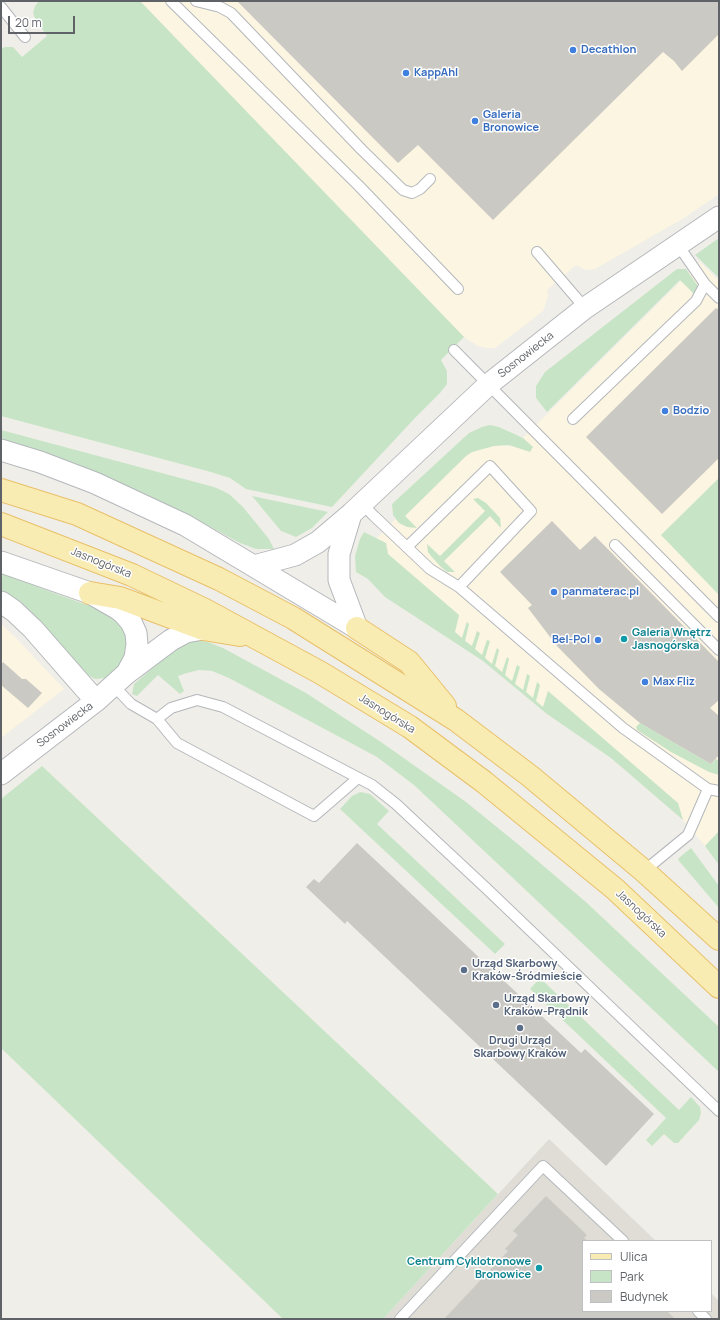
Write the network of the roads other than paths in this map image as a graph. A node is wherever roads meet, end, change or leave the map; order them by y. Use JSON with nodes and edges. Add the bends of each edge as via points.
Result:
{"nodes":[{"id":1,"x":171,"y":1,"type":"edge"},
{"id":2,"x":196,"y":1,"type":"edge"},
{"id":3,"x":1,"y":8,"type":"edge"},
{"id":4,"x":24,"y":37,"type":"dead end"},
{"id":5,"x":430,"y":179,"type":"dead end"},
{"id":6,"x":719,"y":217,"type":"edge"},
{"id":7,"x":678,"y":245,"type":"junction"},
{"id":8,"x":538,"y":252,"type":"dead end"},
{"id":9,"x":705,"y":284,"type":"junction"},
{"id":10,"x":458,"y":289,"type":"dead end"},
{"id":11,"x":719,"y":298,"type":"edge"},
{"id":12,"x":585,"y":308,"type":"junction"},
{"id":13,"x":454,"y":350,"type":"dead end"},
{"id":14,"x":488,"y":384,"type":"junction"},
{"id":15,"x":573,"y":419,"type":"dead end"},
{"id":16,"x":1,"y":450,"type":"edge"},
{"id":17,"x":1,"y":490,"type":"edge"},
{"id":18,"x":357,"y":509,"type":"junction"},
{"id":19,"x":1,"y":524,"type":"edge"},
{"id":20,"x":615,"y":545,"type":"dead end"},
{"id":21,"x":407,"y":547,"type":"junction"},
{"id":22,"x":1,"y":562,"type":"edge"},
{"id":23,"x":254,"y":566,"type":"junction"},
{"id":24,"x":459,"y":587,"type":"junction"},
{"id":25,"x":90,"y":593,"type":"junction"},
{"id":26,"x":1,"y":602,"type":"edge"},
{"id":27,"x":719,"y":617,"type":"edge"},
{"id":28,"x":357,"y":628,"type":"junction"},
{"id":29,"x":202,"y":629,"type":"junction"},
{"id":30,"x":259,"y":638,"type":"junction"},
{"id":31,"x":719,"y":650,"type":"edge"},
{"id":32,"x":120,"y":680,"type":"junction"},
{"id":33,"x":96,"y":701,"type":"junction"},
{"id":34,"x":157,"y":719,"type":"junction"},
{"id":35,"x":456,"y":720,"type":"junction"},
{"id":36,"x":1,"y":774,"type":"edge"},
{"id":37,"x":358,"y":778,"type":"junction"},
{"id":38,"x":708,"y":789,"type":"junction"},
{"id":39,"x":719,"y":791,"type":"edge"},
{"id":40,"x":644,"y":871,"type":"junction"},
{"id":41,"x":719,"y":939,"type":"edge"},
{"id":42,"x":719,"y":987,"type":"edge"},
{"id":43,"x":719,"y":1111,"type":"edge"},
{"id":44,"x":622,"y":1240,"type":"edge"},
{"id":45,"x":400,"y":1319,"type":"edge"}],
"edges":[{"from":1,"to":10,"type":"lane","via":[[359,186]]},
{"from":2,"to":5,"type":"lane","via":[[220,7],[231,13],[403,190],[412,193]]},
{"from":3,"to":4,"type":"lane"},
{"from":6,"to":7,"type":"street","name":"Sosnowiecka"},
{"from":7,"to":9,"type":"lane"},
{"from":7,"to":12,"type":"street","name":"Sosnowiecka"},
{"from":8,"to":12,"type":"lane"},
{"from":9,"to":11,"type":"lane"},
{"from":9,"to":15,"type":"lane","via":[[696,301]]},
{"from":12,"to":14,"type":"street","name":"Sosnowiecka"},
{"from":13,"to":14,"type":"lane"},
{"from":14,"to":18,"type":"street","name":"Sosnowiecka"},
{"from":14,"to":27,"type":"lane"},
{"from":16,"to":23,"type":"street","via":[[95,483],[185,525]]},
{"from":17,"to":35,"type":"main road","via":[[77,514],[219,579],[293,618]]},
{"from":18,"to":21,"type":"lane","via":[[374,516]]},
{"from":18,"to":23,"type":"street","name":"Sosnowiecka","via":[[318,542],[295,555]]},
{"from":18,"to":28,"type":"street","name":"Sosnowiecka","via":[[339,554],[339,580]]},
{"from":19,"to":30,"type":"main road","name":"Jasnogórska","via":[[132,575]]},
{"from":20,"to":31,"type":"lane"},
{"from":21,"to":24,"type":"lane","via":[[430,570]]},
{"from":21,"to":24,"type":"lane","via":[[490,466],[531,511]]},
{"from":22,"to":25,"type":"street"},
{"from":23,"to":28,"type":"street"},
{"from":24,"to":38,"type":"lane","via":[[623,728]]},
{"from":25,"to":29,"type":"main road","via":[[120,598]]},
{"from":25,"to":32,"type":"street","name":"Sosnowiecka","via":[[121,611],[131,622],[136,633],[135,658]]},
{"from":26,"to":33,"type":"street","via":[[33,629]]},
{"from":28,"to":35,"type":"main road","via":[[409,662]]},
{"from":29,"to":30,"type":"main road"},
{"from":29,"to":32,"type":"street","name":"Sosnowiecka","via":[[186,632],[172,640]]},
{"from":30,"to":42,"type":"main road","name":"Jasnogórska","via":[[410,727],[484,782],[614,889]]},
{"from":32,"to":33,"type":"street","name":"Sosnowiecka"},
{"from":32,"to":34,"type":"lane","via":[[130,704]]},
{"from":33,"to":36,"type":"street","name":"Sosnowiecka"},
{"from":34,"to":37,"type":"lane","via":[[171,708],[197,700],[223,707]]},
{"from":34,"to":37,"type":"lane","via":[[177,743],[314,816]]},
{"from":35,"to":40,"type":"main road","via":[[530,776]]},
{"from":37,"to":43,"type":"lane","via":[[372,785],[396,804]]},
{"from":38,"to":39,"type":"lane"},
{"from":38,"to":40,"type":"lane","via":[[688,835]]},
{"from":40,"to":41,"type":"main road"},
{"from":44,"to":45,"type":"lane","via":[[543,1166]]}]}
